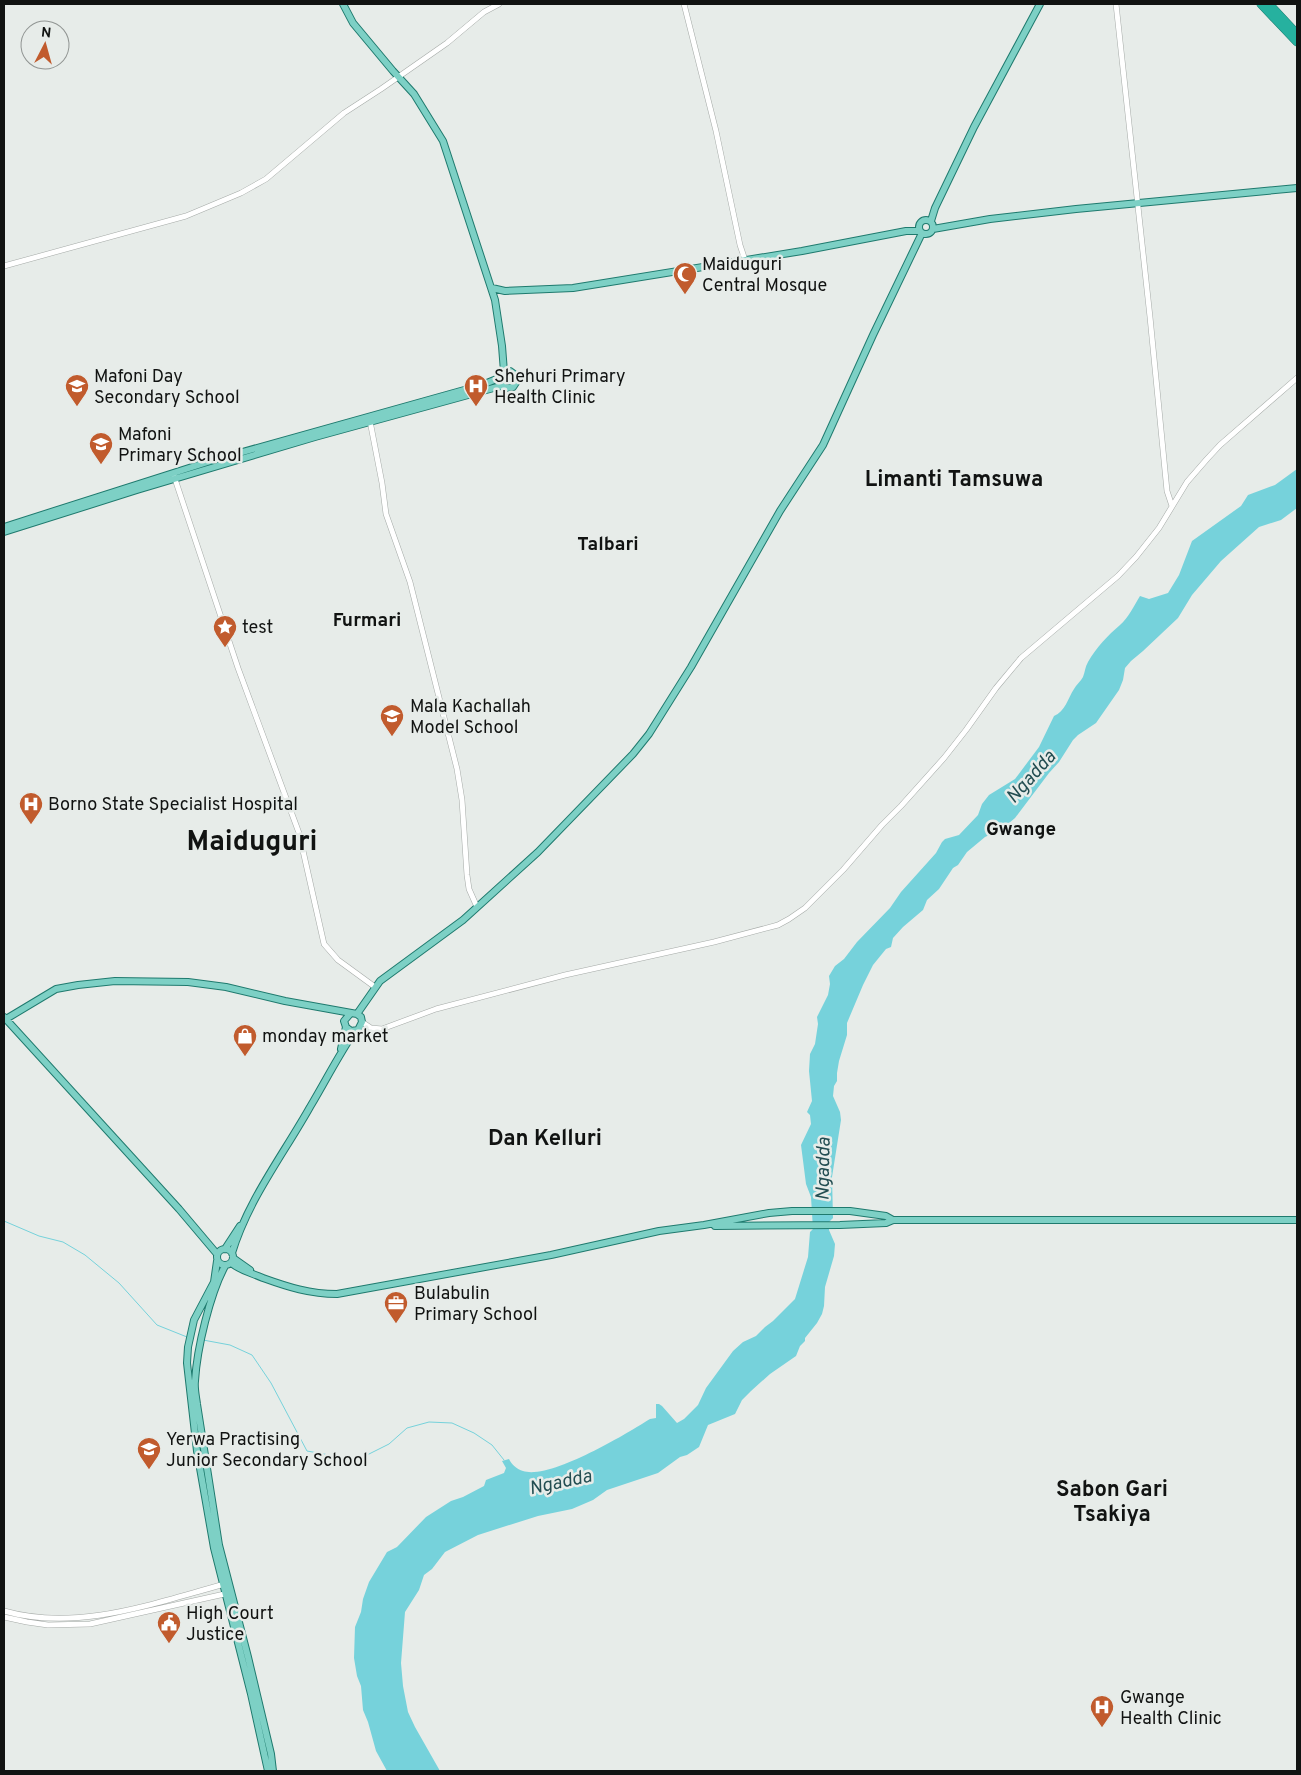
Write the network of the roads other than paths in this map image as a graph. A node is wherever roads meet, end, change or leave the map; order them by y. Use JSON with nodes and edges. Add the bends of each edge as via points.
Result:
{"nodes":[{"id":1,"x":343,"y":4,"type":"edge"},
{"id":2,"x":499,"y":4,"type":"edge"},
{"id":3,"x":684,"y":4,"type":"edge"},
{"id":4,"x":1040,"y":4,"type":"edge"},
{"id":5,"x":1116,"y":4,"type":"edge"},
{"id":6,"x":1260,"y":4,"type":"edge"},
{"id":7,"x":1268,"y":4,"type":"edge"},
{"id":8,"x":1297,"y":34,"type":"edge"},
{"id":9,"x":1297,"y":42,"type":"edge"},
{"id":10,"x":399,"y":76,"type":"junction"},
{"id":11,"x":1297,"y":188,"type":"edge"},
{"id":12,"x":1138,"y":203,"type":"junction"},
{"id":13,"x":926,"y":227,"type":"junction"},
{"id":14,"x":745,"y":260,"type":"junction"},
{"id":15,"x":4,"y":266,"type":"edge"},
{"id":16,"x":492,"y":288,"type":"junction"},
{"id":17,"x":505,"y":291,"type":"junction"},
{"id":18,"x":495,"y":300,"type":"junction"},
{"id":19,"x":507,"y":372,"type":"junction"},
{"id":20,"x":499,"y":378,"type":"junction"},
{"id":21,"x":1297,"y":378,"type":"edge"},
{"id":22,"x":501,"y":386,"type":"junction"},
{"id":23,"x":370,"y":422,"type":"junction"},
{"id":24,"x":174,"y":476,"type":"junction"},
{"id":25,"x":1172,"y":506,"type":"junction"},
{"id":26,"x":4,"y":527,"type":"edge"},
{"id":27,"x":4,"y":532,"type":"edge"},
{"id":28,"x":477,"y":907,"type":"junction"},
{"id":29,"x":375,"y":987,"type":"junction"},
{"id":30,"x":354,"y":1014,"type":"junction"},
{"id":31,"x":5,"y":1018,"type":"edge"},
{"id":32,"x":362,"y":1022,"type":"junction"},
{"id":33,"x":346,"y":1028,"type":"junction"},
{"id":34,"x":355,"y":1031,"type":"junction"},
{"id":35,"x":340,"y":1053,"type":"junction"},
{"id":36,"x":893,"y":1220,"type":"junction"},
{"id":37,"x":1297,"y":1220,"type":"edge"},
{"id":38,"x":704,"y":1225,"type":"junction"},
{"id":39,"x":225,"y":1257,"type":"junction"},
{"id":40,"x":226,"y":1583,"type":"junction"},
{"id":41,"x":228,"y":1593,"type":"junction"},
{"id":42,"x":4,"y":1611,"type":"edge"},
{"id":43,"x":4,"y":1617,"type":"edge"},
{"id":44,"x":268,"y":1771,"type":"edge"},
{"id":45,"x":273,"y":1771,"type":"edge"}],
"edges":[{"from":1,"to":10,"type":"main road","via":[[353,23]]},
{"from":2,"to":10,"type":"street"},
{"from":3,"to":14,"type":"street","via":[[702,68]]},
{"from":4,"to":13,"type":"main road","via":[[974,127]]},
{"from":5,"to":12,"type":"street"},
{"from":6,"to":9,"type":"highway"},
{"from":7,"to":8,"type":"highway"},
{"from":10,"to":15,"type":"street","via":[[344,113],[266,179],[241,193],[186,216]]},
{"from":10,"to":16,"type":"main road","via":[[443,141]]},
{"from":11,"to":12,"type":"main road"},
{"from":12,"to":13,"type":"main road"},
{"from":12,"to":25,"type":"street","via":[[1167,491]]},
{"from":13,"to":14,"type":"main road"},
{"from":13,"to":28,"type":"main road","via":[[823,445],[780,511],[649,734],[538,852]]},
{"from":14,"to":17,"type":"main road","via":[[573,288]]},
{"from":16,"to":17,"type":"main road"},
{"from":16,"to":18,"type":"main road"},
{"from":17,"to":18,"type":"main road"},
{"from":18,"to":19,"type":"main road"},
{"from":19,"to":20,"type":"main road"},
{"from":19,"to":22,"type":"main road","via":[[516,376],[515,385],[509,389]]},
{"from":20,"to":22,"type":"main road"},
{"from":20,"to":24,"type":"main road","via":[[214,460]]},
{"from":21,"to":25,"type":"street","via":[[1220,445],[1198,468]]},
{"from":22,"to":23,"type":"main road"},
{"from":23,"to":24,"type":"main road"},
{"from":23,"to":28,"type":"street","via":[[386,514],[410,582],[457,769],[469,889]]},
{"from":24,"to":26,"type":"main road"},
{"from":24,"to":27,"type":"main road"},
{"from":24,"to":29,"type":"street","via":[[298,833],[324,944],[338,960]]},
{"from":25,"to":32,"type":"street","via":[[1130,564],[1021,658],[944,758],[843,870],[789,920],[714,942],[444,1006],[382,1029],[371,1028]]},
{"from":28,"to":29,"type":"main road"},
{"from":29,"to":30,"type":"main road"},
{"from":30,"to":31,"type":"main road","via":[[226,987],[188,982],[115,982],[56,989]]},
{"from":30,"to":32,"type":"main road"},
{"from":30,"to":33,"type":"main road","via":[[345,1018]]},
{"from":31,"to":39,"type":"main road"},
{"from":32,"to":34,"type":"main road"},
{"from":33,"to":34,"type":"main road"},
{"from":33,"to":35,"type":"main road"},
{"from":34,"to":35,"type":"main road"},
{"from":35,"to":39,"type":"main road","via":[[264,1182]]},
{"from":36,"to":37,"type":"main road"},
{"from":36,"to":38,"type":"main road","via":[[840,1225]]},
{"from":36,"to":38,"type":"main road","via":[[886,1216],[839,1211],[792,1211]]},
{"from":38,"to":39,"type":"main road","via":[[337,1294],[285,1286],[246,1272]]},
{"from":39,"to":40,"type":"main road","via":[[205,1325],[194,1382]]},
{"from":39,"to":40,"type":"main road","via":[[194,1320],[187,1363],[197,1451],[214,1548]]},
{"from":40,"to":41,"type":"main road"},
{"from":40,"to":42,"type":"street","via":[[87,1618],[22,1616]]},
{"from":41,"to":43,"type":"street","via":[[90,1624],[48,1624]]},
{"from":41,"to":44,"type":"main road"},
{"from":41,"to":45,"type":"main road","via":[[248,1657]]}]}
